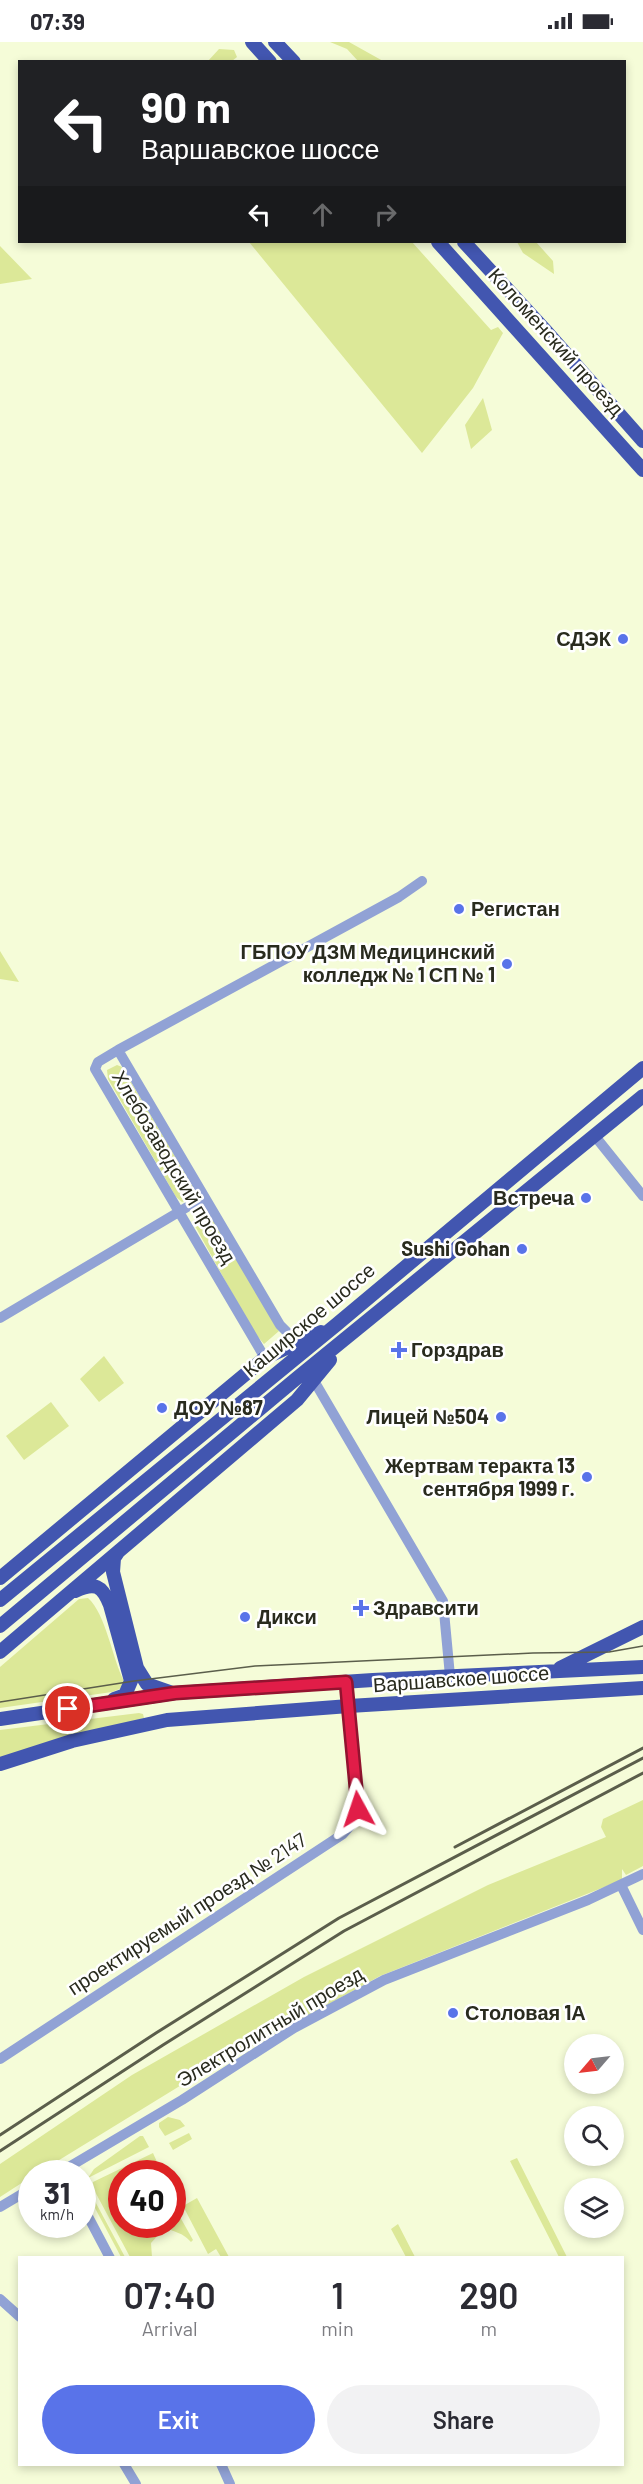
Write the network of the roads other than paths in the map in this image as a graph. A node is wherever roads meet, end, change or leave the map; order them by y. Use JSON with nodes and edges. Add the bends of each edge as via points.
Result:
{"nodes":[{"id":1,"x":252,"y":42,"type":"edge"},
{"id":2,"x":275,"y":42,"type":"edge"},
{"id":3,"x":268,"y":60,"type":"edge"},
{"id":4,"x":292,"y":60,"type":"edge"},
{"id":5,"x":439,"y":243,"type":"edge"},
{"id":6,"x":465,"y":243,"type":"edge"},
{"id":7,"x":643,"y":441,"type":"edge"},
{"id":8,"x":643,"y":470,"type":"edge"},
{"id":9,"x":422,"y":881,"type":"dead end"},
{"id":10,"x":118,"y":1050,"type":"junction"},
{"id":11,"x":643,"y":1068,"type":"edge"},
{"id":12,"x":643,"y":1096,"type":"edge"},
{"id":13,"x":594,"y":1135,"type":"junction"},
{"id":14,"x":643,"y":1196,"type":"edge"},
{"id":15,"x":204,"y":1197,"type":"junction"},
{"id":16,"x":180,"y":1212,"type":"junction"},
{"id":17,"x":0,"y":1318,"type":"edge"},
{"id":18,"x":336,"y":1325,"type":"junction"},
{"id":19,"x":353,"y":1334,"type":"junction"},
{"id":20,"x":297,"y":1342,"type":"junction"},
{"id":21,"x":264,"y":1358,"type":"junction"},
{"id":22,"x":313,"y":1379,"type":"junction"},
{"id":23,"x":123,"y":1546,"type":"junction"},
{"id":24,"x":0,"y":1578,"type":"edge"},
{"id":25,"x":70,"y":1593,"type":"junction"},
{"id":26,"x":0,"y":1600,"type":"edge"},
{"id":27,"x":0,"y":1626,"type":"edge"},
{"id":28,"x":643,"y":1627,"type":"edge"},
{"id":29,"x":0,"y":1652,"type":"edge"},
{"id":30,"x":643,"y":1667,"type":"edge"},
{"id":31,"x":556,"y":1670,"type":"junction"},
{"id":32,"x":450,"y":1676,"type":"junction"},
{"id":33,"x":346,"y":1682,"type":"junction"},
{"id":34,"x":637,"y":1688,"type":"edge"},
{"id":35,"x":175,"y":1693,"type":"junction"},
{"id":36,"x":109,"y":1702,"type":"junction"},
{"id":37,"x":349,"y":1706,"type":"junction"},
{"id":38,"x":0,"y":1719,"type":"edge"},
{"id":39,"x":0,"y":1764,"type":"edge"},
{"id":40,"x":643,"y":1874,"type":"edge"},
{"id":41,"x":621,"y":1885,"type":"junction"},
{"id":42,"x":643,"y":1930,"type":"edge"},
{"id":43,"x":0,"y":2059,"type":"edge"},
{"id":44,"x":82,"y":2160,"type":"edge"},
{"id":45,"x":18,"y":2196,"type":"edge"},
{"id":46,"x":0,"y":2207,"type":"edge"},
{"id":47,"x":96,"y":2232,"type":"edge"},
{"id":48,"x":109,"y":2256,"type":"edge"},
{"id":49,"x":0,"y":2299,"type":"edge"},
{"id":50,"x":18,"y":2315,"type":"edge"},
{"id":51,"x":125,"y":2466,"type":"edge"},
{"id":52,"x":223,"y":2466,"type":"edge"},
{"id":53,"x":136,"y":2484,"type":"edge"},
{"id":54,"x":230,"y":2484,"type":"edge"}],
"edges":[{"from":1,"to":3,"type":"main road"},
{"from":2,"to":4,"type":"main road"},
{"from":5,"to":8,"type":"main road","name":"Коломенский проезд"},
{"from":6,"to":7,"type":"main road","name":"Коломенский проезд"},
{"from":9,"to":10,"type":"street"},
{"from":10,"to":15,"type":"street","name":"Хлебозаводский проезд"},
{"from":10,"to":16,"type":"street","name":"Хлебозаводский проезд","via":[[98,1062],[97,1075]]},
{"from":11,"to":18,"type":"main road","name":"Каширское шоссе"},
{"from":12,"to":13,"type":"main road","name":"Каширское шоссе"},
{"from":13,"to":14,"type":"street"},
{"from":13,"to":19,"type":"main road","name":"Каширское шоссе"},
{"from":15,"to":16,"type":"street"},
{"from":15,"to":20,"type":"street","name":"Хлебозаводский проезд","via":[[280,1325]]},
{"from":16,"to":17,"type":"street"},
{"from":16,"to":21,"type":"street","name":"Хлебозаводский проезд"},
{"from":18,"to":20,"type":"main road"},
{"from":18,"to":26,"type":"main road","name":"Каширское шоссе"},
{"from":19,"to":22,"type":"main road"},
{"from":19,"to":27,"type":"main road","name":"Каширское шоссе"},
{"from":20,"to":21,"type":"main road"},
{"from":21,"to":24,"type":"main road"},
{"from":22,"to":23,"type":"main road","via":[[297,1400]]},
{"from":22,"to":32,"type":"street","via":[[443,1601]]},
{"from":23,"to":25,"type":"main road"},
{"from":23,"to":35,"type":"main road","via":[[114,1558],[112,1572],[138,1668],[147,1684]]},
{"from":25,"to":29,"type":"main road"},
{"from":25,"to":36,"type":"main road","via":[[88,1585],[97,1586],[110,1605],[130,1681],[124,1695]]},
{"from":28,"to":31,"type":"main road"},
{"from":30,"to":31,"type":"main road","name":"Варшавское шоссе"},
{"from":31,"to":32,"type":"main road","name":"Варшавское шоссе"},
{"from":32,"to":33,"type":"main road","name":"Варшавское шоссе"},
{"from":33,"to":35,"type":"main road","name":"Варшавское шоссе"},
{"from":33,"to":37,"type":"street","name":"проектируемый проезд № 2147"},
{"from":34,"to":37,"type":"main road","name":"Варшавское шоссе"},
{"from":35,"to":36,"type":"main road","name":"Варшавское шоссе"},
{"from":36,"to":38,"type":"main road","name":"Варшавское шоссе"},
{"from":37,"to":39,"type":"main road","name":"Варшавское шоссе","via":[[167,1720],[72,1741]]},
{"from":37,"to":43,"type":"street","name":"проектируемый проезд № 2147","via":[[358,1809],[343,1834]]},
{"from":40,"to":41,"type":"street","name":"Электролитный проезд"},
{"from":41,"to":42,"type":"street"},
{"from":41,"to":44,"type":"street","name":"Электролитный проезд","via":[[384,1980],[294,2028]]},
{"from":45,"to":46,"type":"street"},
{"from":47,"to":48,"type":"street"},
{"from":49,"to":50,"type":"street"},
{"from":51,"to":53,"type":"street"},
{"from":52,"to":54,"type":"street"}]}
